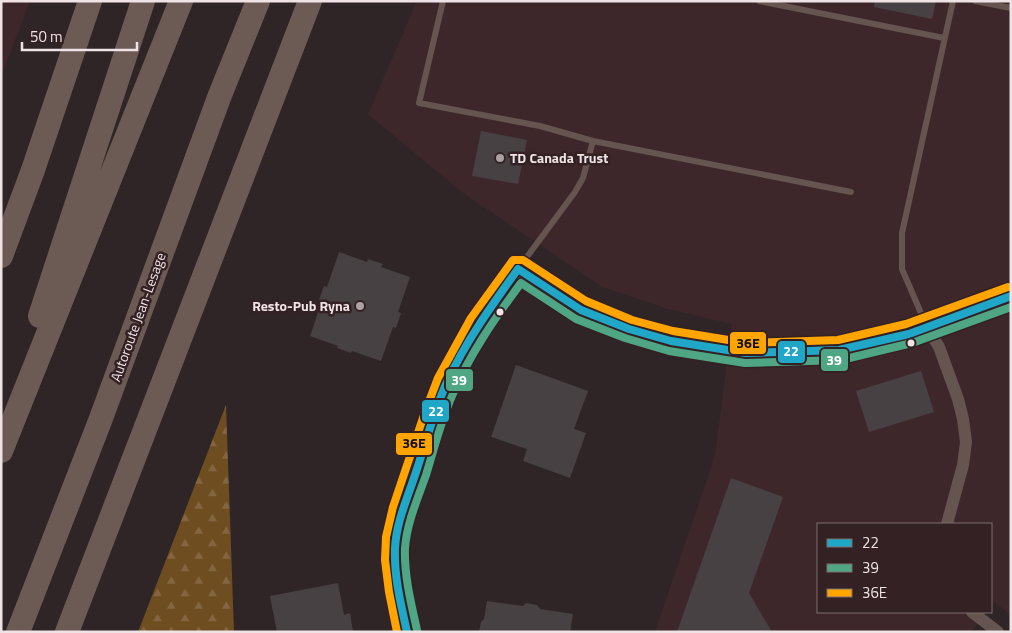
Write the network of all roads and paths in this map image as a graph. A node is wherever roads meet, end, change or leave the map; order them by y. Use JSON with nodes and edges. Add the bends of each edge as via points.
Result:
{"nodes":[{"id":1,"x":90,"y":1,"type":"edge"},
{"id":2,"x":143,"y":1,"type":"edge"},
{"id":3,"x":181,"y":1,"type":"edge"},
{"id":4,"x":258,"y":1,"type":"edge"},
{"id":5,"x":310,"y":1,"type":"edge"},
{"id":6,"x":443,"y":1,"type":"edge"},
{"id":7,"x":759,"y":1,"type":"edge"},
{"id":8,"x":953,"y":1,"type":"edge"},
{"id":9,"x":976,"y":1,"type":"edge"},
{"id":10,"x":1011,"y":8,"type":"edge"},
{"id":11,"x":944,"y":38,"type":"junction"},
{"id":12,"x":593,"y":141,"type":"junction"},
{"id":13,"x":33,"y":170,"type":"junction"},
{"id":14,"x":851,"y":192,"type":"dead end"},
{"id":15,"x":1,"y":238,"type":"edge"},
{"id":16,"x":1,"y":256,"type":"edge"},
{"id":17,"x":518,"y":269,"type":"junction"},
{"id":18,"x":1011,"y":296,"type":"edge"},
{"id":19,"x":927,"y":328,"type":"junction"},
{"id":20,"x":1,"y":430,"type":"edge"},
{"id":21,"x":1,"y":451,"type":"edge"},
{"id":22,"x":948,"y":523,"type":"edge"},
{"id":23,"x":973,"y":613,"type":"edge"},
{"id":24,"x":18,"y":632,"type":"edge"},
{"id":25,"x":67,"y":632,"type":"edge"},
{"id":26,"x":407,"y":632,"type":"edge"},
{"id":27,"x":998,"y":632,"type":"edge"}],
"edges":[{"from":1,"to":13,"type":"highway"},
{"from":2,"to":20,"type":"highway"},
{"from":3,"to":21,"type":"highway"},
{"from":4,"to":24,"type":"highway","name":"Autoroute Jean-Lesage"},
{"from":5,"to":25,"type":"highway"},
{"from":6,"to":12,"type":"lane","via":[[419,104],[540,126]]},
{"from":7,"to":11,"type":"lane"},
{"from":8,"to":11,"type":"lane"},
{"from":9,"to":10,"type":"lane"},
{"from":11,"to":19,"type":"lane","via":[[902,233],[902,269]]},
{"from":12,"to":14,"type":"lane"},
{"from":12,"to":17,"type":"lane","via":[[576,192]]},
{"from":13,"to":15,"type":"highway"},
{"from":13,"to":16,"type":"highway"},
{"from":17,"to":19,"type":"street","via":[[581,310],[671,340],[727,350],[754,353],[839,350]]},
{"from":17,"to":26,"type":"street","via":[[482,319],[446,384],[399,522],[396,571]]},
{"from":18,"to":19,"type":"street"},
{"from":19,"to":22,"type":"street","via":[[940,347],[964,419],[964,465]]},
{"from":23,"to":27,"type":"street"}]}
